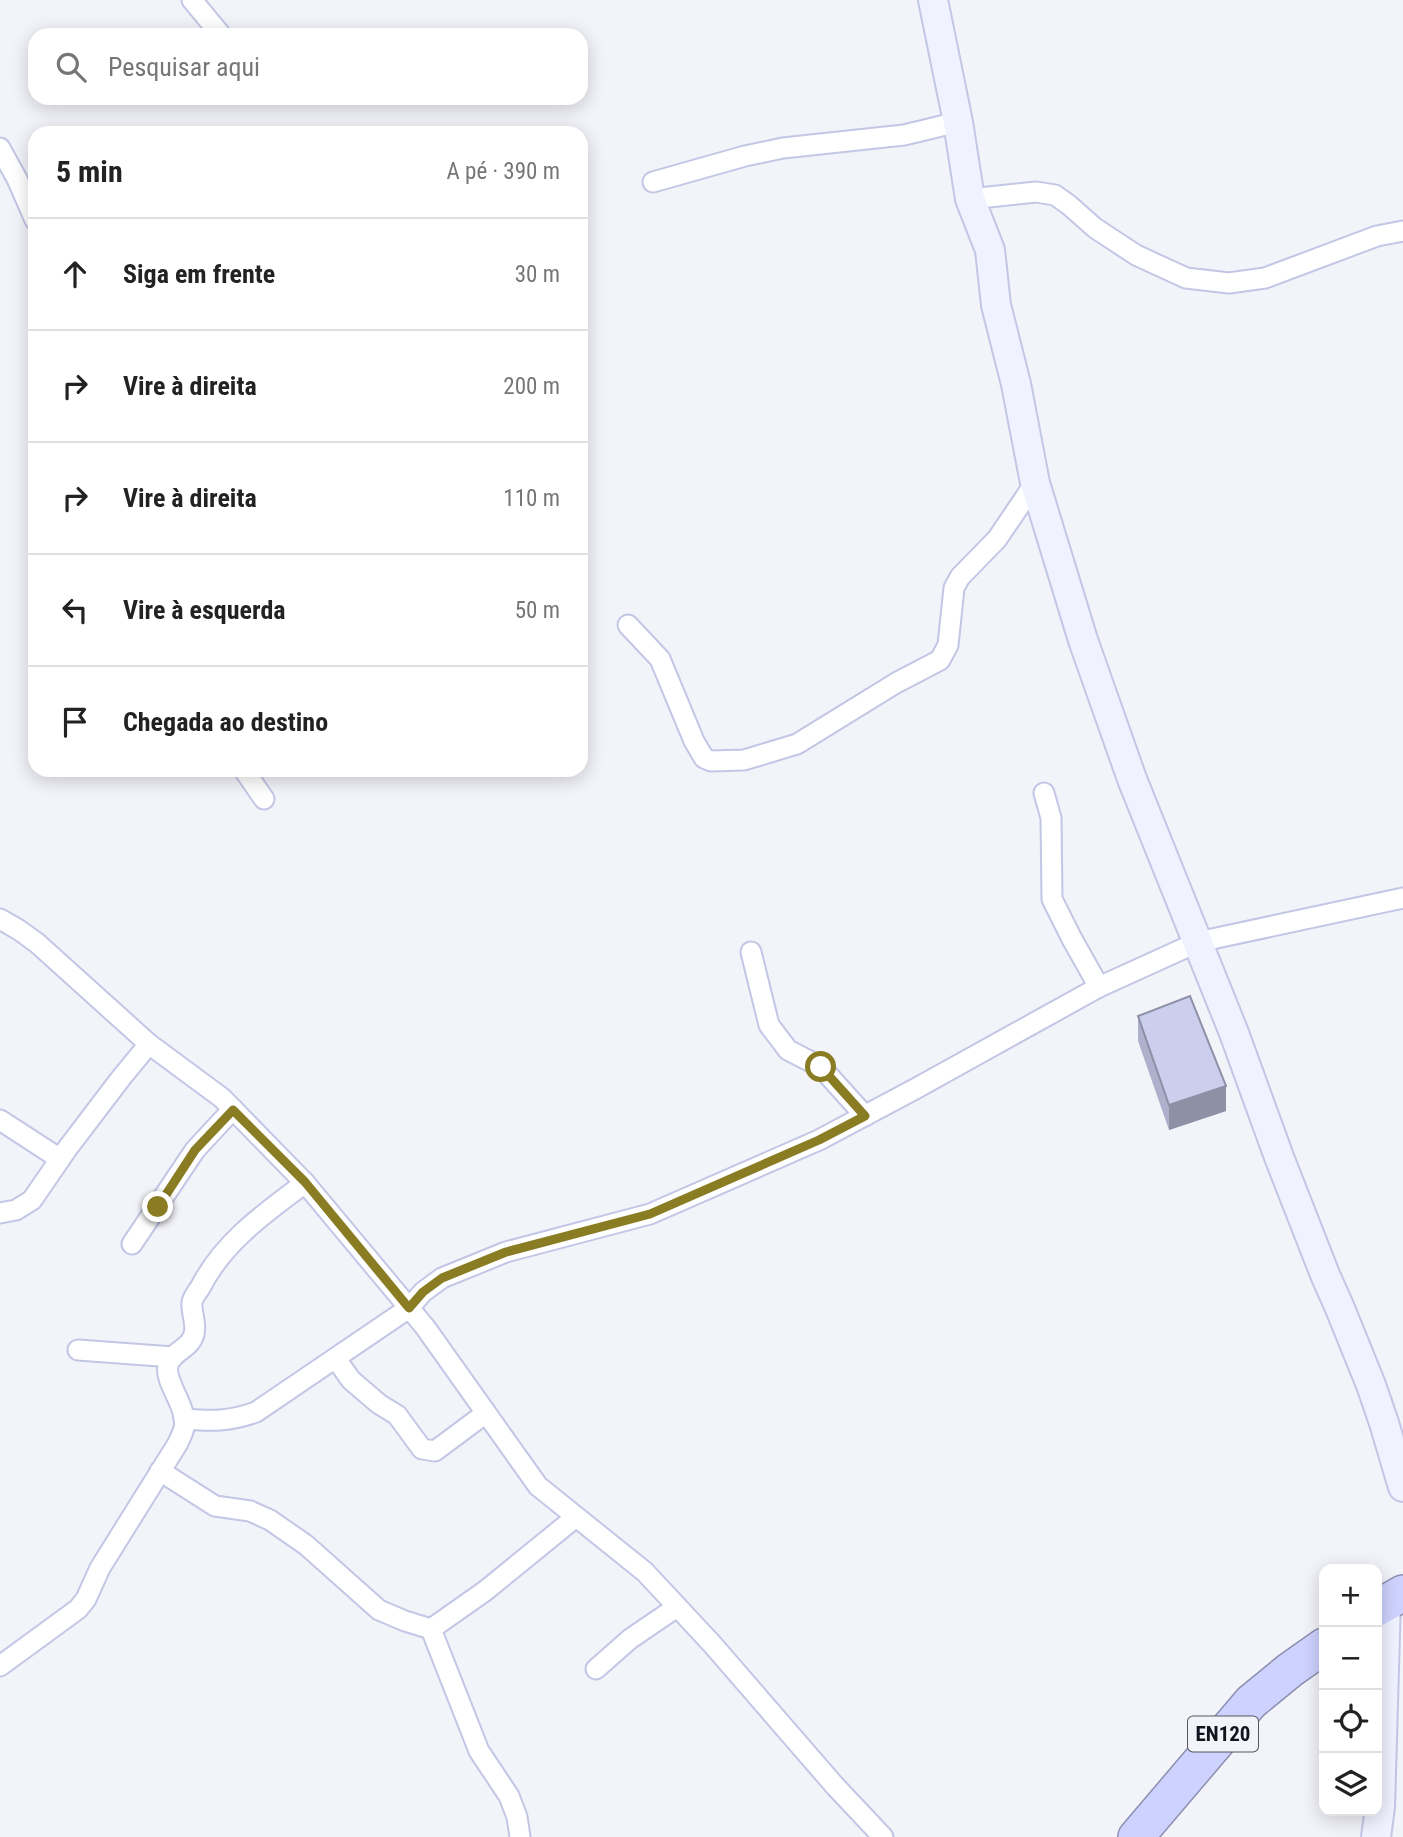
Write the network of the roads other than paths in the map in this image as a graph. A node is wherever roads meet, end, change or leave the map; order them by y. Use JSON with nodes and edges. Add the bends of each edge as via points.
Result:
{"nodes":[{"id":1,"x":192,"y":0,"type":"edge"},
{"id":2,"x":933,"y":0,"type":"edge"},
{"id":3,"x":215,"y":28,"type":"edge"},
{"id":4,"x":958,"y":122,"type":"junction"},
{"id":5,"x":0,"y":148,"type":"edge"},
{"id":6,"x":653,"y":183,"type":"dead end"},
{"id":7,"x":970,"y":199,"type":"junction"},
{"id":8,"x":28,"y":204,"type":"edge"},
{"id":9,"x":1403,"y":231,"type":"edge"},
{"id":10,"x":1035,"y":483,"type":"junction"},
{"id":11,"x":628,"y":625,"type":"dead end"},
{"id":12,"x":249,"y":777,"type":"edge"},
{"id":13,"x":1044,"y":793,"type":"dead end"},
{"id":14,"x":264,"y":799,"type":"dead end"},
{"id":15,"x":1403,"y":898,"type":"edge"},
{"id":16,"x":0,"y":919,"type":"edge"},
{"id":17,"x":1198,"y":942,"type":"junction"},
{"id":18,"x":751,"y":952,"type":"dead end"},
{"id":19,"x":1099,"y":987,"type":"junction"},
{"id":20,"x":149,"y":1044,"type":"junction"},
{"id":21,"x":233,"y":1110,"type":"junction"},
{"id":22,"x":865,"y":1116,"type":"junction"},
{"id":23,"x":0,"y":1120,"type":"edge"},
{"id":24,"x":60,"y":1159,"type":"junction"},
{"id":25,"x":305,"y":1182,"type":"junction"},
{"id":26,"x":0,"y":1213,"type":"edge"},
{"id":27,"x":132,"y":1244,"type":"dead end"},
{"id":28,"x":409,"y":1308,"type":"junction"},
{"id":29,"x":78,"y":1350,"type":"dead end"},
{"id":30,"x":173,"y":1357,"type":"junction"},
{"id":31,"x":336,"y":1359,"type":"junction"},
{"id":32,"x":486,"y":1413,"type":"junction"},
{"id":33,"x":184,"y":1419,"type":"junction"},
{"id":34,"x":160,"y":1471,"type":"junction"},
{"id":35,"x":1403,"y":1487,"type":"edge"},
{"id":36,"x":576,"y":1517,"type":"junction"},
{"id":37,"x":1389,"y":1600,"type":"edge"},
{"id":38,"x":677,"y":1607,"type":"junction"},
{"id":39,"x":431,"y":1629,"type":"junction"},
{"id":40,"x":1319,"y":1650,"type":"edge"},
{"id":41,"x":0,"y":1666,"type":"edge"},
{"id":42,"x":596,"y":1669,"type":"dead end"},
{"id":43,"x":520,"y":1837,"type":"edge"},
{"id":44,"x":883,"y":1837,"type":"edge"},
{"id":45,"x":1136,"y":1837,"type":"edge"},
{"id":46,"x":1376,"y":1837,"type":"edge"}],
"edges":[{"from":1,"to":3,"type":"street"},
{"from":2,"to":4,"type":"street"},
{"from":4,"to":6,"type":"street","via":[[904,135],[783,148]]},
{"from":4,"to":7,"type":"street"},
{"from":5,"to":8,"type":"street"},
{"from":7,"to":9,"type":"street","via":[[1037,192],[1055,195],[1095,229],[1136,255],[1186,278],[1229,284],[1265,278],[1377,236]]},
{"from":7,"to":10,"type":"street","via":[[990,250],[996,305]]},
{"from":10,"to":11,"type":"street","via":[[997,539],[954,588],[948,645],[940,660],[797,744],[744,760],[705,758],[660,659]]},
{"from":10,"to":17,"type":"street","via":[[1132,779]]},
{"from":12,"to":14,"type":"street"},
{"from":13,"to":19,"type":"street","via":[[1051,818],[1052,898]]},
{"from":15,"to":17,"type":"street"},
{"from":16,"to":20,"type":"street","via":[[37,943]]},
{"from":17,"to":19,"type":"street"},
{"from":17,"to":35,"type":"street","via":[[1371,1385]]},
{"from":18,"to":22,"type":"street","via":[[769,1025],[788,1050],[821,1067]]},
{"from":19,"to":22,"type":"street"},
{"from":20,"to":21,"type":"street"},
{"from":20,"to":24,"type":"street"},
{"from":21,"to":25,"type":"street"},
{"from":21,"to":27,"type":"street","via":[[195,1150]]},
{"from":22,"to":28,"type":"street","via":[[650,1214],[506,1252],[442,1278]]},
{"from":23,"to":24,"type":"street"},
{"from":24,"to":26,"type":"street","via":[[32,1200]]},
{"from":25,"to":28,"type":"street"},
{"from":25,"to":30,"type":"street","via":[[248,1226],[209,1270],[192,1302],[195,1333],[190,1344]]},
{"from":28,"to":31,"type":"street"},
{"from":28,"to":32,"type":"street"},
{"from":29,"to":30,"type":"street"},
{"from":30,"to":33,"type":"street","via":[[167,1364],[168,1373]]},
{"from":31,"to":32,"type":"street","via":[[351,1380],[397,1415],[422,1450],[435,1451]]},
{"from":31,"to":33,"type":"street","via":[[256,1412],[223,1421]]},
{"from":32,"to":36,"type":"street","via":[[538,1486]]},
{"from":33,"to":34,"type":"street","via":[[178,1443]]},
{"from":34,"to":39,"type":"street","via":[[215,1506],[250,1511],[270,1520],[306,1545],[379,1610]]},
{"from":34,"to":41,"type":"street","via":[[78,1609]]},
{"from":36,"to":38,"type":"street","via":[[645,1572]]},
{"from":36,"to":39,"type":"street"},
{"from":37,"to":46,"type":"street"},
{"from":38,"to":42,"type":"street"},
{"from":38,"to":44,"type":"street"},
{"from":39,"to":43,"type":"street","via":[[479,1751],[509,1796]]},
{"from":40,"to":45,"type":"highway","number":"EN120","via":[[1251,1702]]}]}
